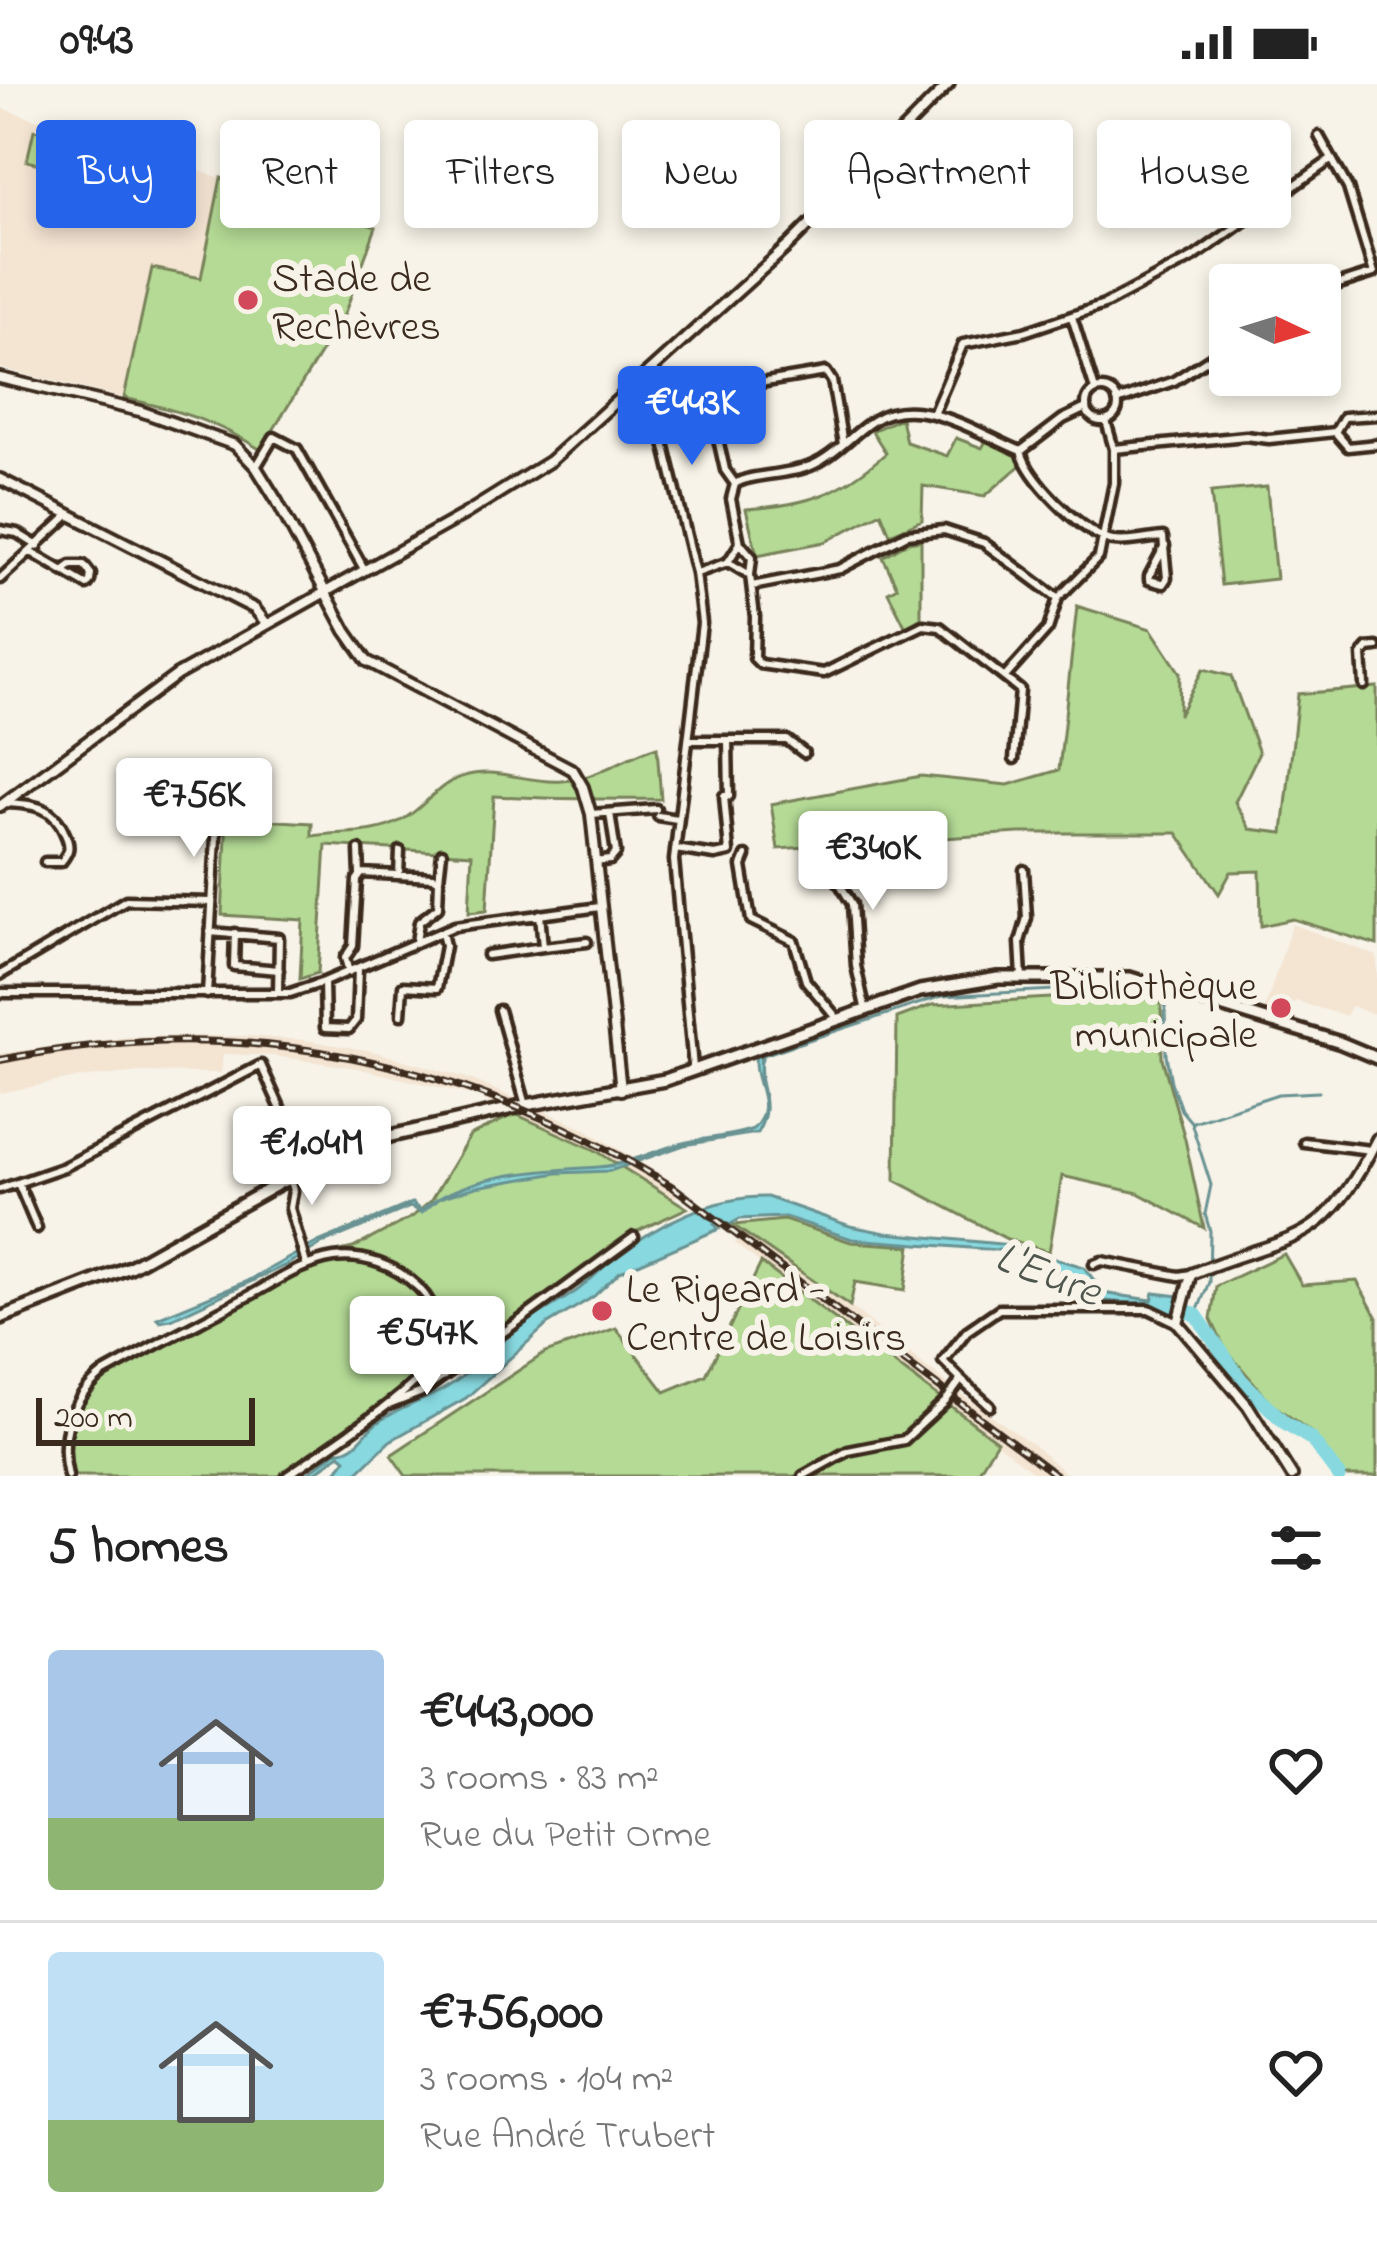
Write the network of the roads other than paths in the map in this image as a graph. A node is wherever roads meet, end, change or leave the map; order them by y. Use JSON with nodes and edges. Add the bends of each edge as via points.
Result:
{"nodes":[{"id":1,"x":950,"y":84,"type":"edge"},
{"id":2,"x":1319,"y":136,"type":"dead end"},
{"id":3,"x":1332,"y":159,"type":"junction"},
{"id":4,"x":1376,"y":272,"type":"edge"},
{"id":5,"x":1341,"y":283,"type":"edge"},
{"id":6,"x":1072,"y":317,"type":"junction"},
{"id":7,"x":1209,"y":358,"type":"edge"},
{"id":8,"x":647,"y":373,"type":"junction"},
{"id":9,"x":0,"y":378,"type":"edge"},
{"id":10,"x":1096,"y":390,"type":"junction"},
{"id":11,"x":1117,"y":401,"type":"junction"},
{"id":12,"x":1086,"y":408,"type":"junction"},
{"id":13,"x":932,"y":414,"type":"junction"},
{"id":14,"x":1377,"y":415,"type":"edge"},
{"id":15,"x":1106,"y":421,"type":"junction"},
{"id":16,"x":1335,"y":432,"type":"junction"},
{"id":17,"x":1377,"y":444,"type":"edge"},
{"id":18,"x":844,"y":445,"type":"junction"},
{"id":19,"x":1114,"y":449,"type":"junction"},
{"id":20,"x":1021,"y":451,"type":"junction"},
{"id":21,"x":256,"y":467,"type":"junction"},
{"id":22,"x":0,"y":479,"type":"edge"},
{"id":23,"x":735,"y":484,"type":"junction"},
{"id":24,"x":68,"y":516,"type":"junction"},
{"id":25,"x":0,"y":530,"type":"edge"},
{"id":26,"x":1106,"y":539,"type":"junction"},
{"id":27,"x":740,"y":543,"type":"junction"},
{"id":28,"x":1165,"y":546,"type":"junction"},
{"id":29,"x":35,"y":549,"type":"junction"},
{"id":30,"x":728,"y":562,"type":"junction"},
{"id":31,"x":364,"y":569,"type":"junction"},
{"id":32,"x":63,"y":571,"type":"dead end"},
{"id":33,"x":696,"y":573,"type":"junction"},
{"id":34,"x":750,"y":575,"type":"junction"},
{"id":35,"x":0,"y":579,"type":"edge"},
{"id":36,"x":752,"y":586,"type":"junction"},
{"id":37,"x":324,"y":590,"type":"junction"},
{"id":38,"x":1058,"y":598,"type":"junction"},
{"id":39,"x":266,"y":623,"type":"junction"},
{"id":40,"x":1377,"y":647,"type":"edge"},
{"id":41,"x":1006,"y":676,"type":"junction"},
{"id":42,"x":1364,"y":686,"type":"dead end"},
{"id":43,"x":688,"y":740,"type":"junction"},
{"id":44,"x":728,"y":740,"type":"junction"},
{"id":45,"x":805,"y":753,"type":"dead end"},
{"id":46,"x":1014,"y":759,"type":"dead end"},
{"id":47,"x":27,"y":787,"type":"junction"},
{"id":48,"x":2,"y":804,"type":"edge"},
{"id":49,"x":32,"y":804,"type":"junction"},
{"id":50,"x":610,"y":813,"type":"junction"},
{"id":51,"x":591,"y":814,"type":"junction"},
{"id":52,"x":677,"y":819,"type":"junction"},
{"id":53,"x":217,"y":820,"type":"dead end"},
{"id":54,"x":674,"y":849,"type":"junction"},
{"id":55,"x":359,"y":850,"type":"dead end"},
{"id":56,"x":400,"y":851,"type":"dead end"},
{"id":57,"x":442,"y":853,"type":"dead end"},
{"id":58,"x":746,"y":856,"type":"dead end"},
{"id":59,"x":45,"y":862,"type":"dead end"},
{"id":60,"x":596,"y":862,"type":"junction"},
{"id":61,"x":819,"y":865,"type":"dead end"},
{"id":62,"x":1024,"y":870,"type":"dead end"},
{"id":63,"x":360,"y":875,"type":"junction"},
{"id":64,"x":398,"y":875,"type":"junction"},
{"id":65,"x":439,"y":881,"type":"junction"},
{"id":66,"x":212,"y":902,"type":"junction"},
{"id":67,"x":601,"y":907,"type":"junction"},
{"id":68,"x":540,"y":914,"type":"junction"},
{"id":69,"x":210,"y":932,"type":"junction"},
{"id":70,"x":442,"y":932,"type":"junction"},
{"id":71,"x":235,"y":933,"type":"junction"},
{"id":72,"x":416,"y":942,"type":"junction"},
{"id":73,"x":587,"y":942,"type":"dead end"},
{"id":74,"x":543,"y":947,"type":"junction"},
{"id":75,"x":487,"y":955,"type":"dead end"},
{"id":76,"x":279,"y":970,"type":"junction"},
{"id":77,"x":353,"y":970,"type":"junction"},
{"id":78,"x":0,"y":974,"type":"edge"},
{"id":79,"x":1022,"y":978,"type":"junction"},
{"id":80,"x":325,"y":982,"type":"junction"},
{"id":81,"x":437,"y":988,"type":"junction"},
{"id":82,"x":0,"y":993,"type":"edge"},
{"id":83,"x":278,"y":993,"type":"junction"},
{"id":84,"x":206,"y":994,"type":"junction"},
{"id":85,"x":436,"y":1004,"type":"dead end"},
{"id":86,"x":865,"y":1007,"type":"junction"},
{"id":87,"x":500,"y":1010,"type":"dead end"},
{"id":88,"x":401,"y":1015,"type":"dead end"},
{"id":89,"x":837,"y":1018,"type":"junction"},
{"id":90,"x":1377,"y":1058,"type":"edge"},
{"id":91,"x":694,"y":1072,"type":"junction"},
{"id":92,"x":621,"y":1090,"type":"junction"},
{"id":93,"x":526,"y":1105,"type":"junction"},
{"id":94,"x":289,"y":1127,"type":"dead end"},
{"id":95,"x":1377,"y":1139,"type":"edge"},
{"id":96,"x":1304,"y":1142,"type":"dead end"},
{"id":97,"x":1371,"y":1150,"type":"junction"},
{"id":98,"x":290,"y":1178,"type":"junction"},
{"id":99,"x":18,"y":1183,"type":"junction"},
{"id":100,"x":0,"y":1190,"type":"edge"},
{"id":101,"x":37,"y":1228,"type":"dead end"},
{"id":102,"x":634,"y":1237,"type":"dead end"},
{"id":103,"x":304,"y":1257,"type":"junction"},
{"id":104,"x":1094,"y":1264,"type":"dead end"},
{"id":105,"x":1190,"y":1274,"type":"junction"},
{"id":106,"x":0,"y":1318,"type":"edge"},
{"id":107,"x":1178,"y":1321,"type":"junction"},
{"id":108,"x":434,"y":1357,"type":"junction"},
{"id":109,"x":943,"y":1361,"type":"junction"},
{"id":110,"x":454,"y":1368,"type":"junction"},
{"id":111,"x":934,"y":1370,"type":"dead end"},
{"id":112,"x":959,"y":1382,"type":"junction"},
{"id":113,"x":990,"y":1406,"type":"dead end"},
{"id":114,"x":380,"y":1408,"type":"junction"},
{"id":115,"x":68,"y":1476,"type":"edge"},
{"id":116,"x":287,"y":1476,"type":"edge"},
{"id":117,"x":803,"y":1476,"type":"edge"},
{"id":118,"x":1292,"y":1476,"type":"edge"}],
"edges":[{"from":1,"to":8,"type":"street"},
{"from":2,"to":3,"type":"street"},
{"from":3,"to":4,"type":"street"},
{"from":3,"to":6,"type":"street","via":[[1194,257]]},
{"from":4,"to":5,"type":"street"},
{"from":6,"to":10,"type":"street"},
{"from":6,"to":13,"type":"street","via":[[964,344]]},
{"from":7,"to":11,"type":"street"},
{"from":8,"to":31,"type":"street","via":[[550,461]]},
{"from":8,"to":33,"type":"street"},
{"from":9,"to":21,"type":"street","via":[[222,438]]},
{"from":10,"to":11,"type":"street"},
{"from":10,"to":12,"type":"street"},
{"from":11,"to":15,"type":"street"},
{"from":12,"to":15,"type":"street"},
{"from":12,"to":20,"type":"street"},
{"from":13,"to":18,"type":"street","via":[[885,413]]},
{"from":13,"to":20,"type":"street"},
{"from":14,"to":16,"type":"street","via":[[1344,416]]},
{"from":15,"to":19,"type":"street"},
{"from":16,"to":17,"type":"street","via":[[1348,447]]},
{"from":16,"to":19,"type":"street"},
{"from":18,"to":23,"type":"street","via":[[798,471]]},
{"from":18,"to":23,"type":"street","via":[[826,372],[712,391],[724,470]]},
{"from":19,"to":26,"type":"street"},
{"from":20,"to":26,"type":"street","via":[[1058,504]]},
{"from":21,"to":31,"type":"street","via":[[274,437],[297,448]]},
{"from":21,"to":37,"type":"street"},
{"from":22,"to":24,"type":"street"},
{"from":23,"to":27,"type":"street"},
{"from":24,"to":29,"type":"street"},
{"from":24,"to":39,"type":"street","via":[[255,609]]},
{"from":25,"to":29,"type":"street"},
{"from":26,"to":28,"type":"street","via":[[1163,537]]},
{"from":26,"to":38,"type":"street","via":[[1100,556]]},
{"from":27,"to":30,"type":"street"},
{"from":27,"to":34,"type":"street","via":[[752,557]]},
{"from":28,"to":28,"type":"street","via":[[1167,578],[1163,584],[1149,576]]},
{"from":29,"to":32,"type":"street"},
{"from":29,"to":35,"type":"street"},
{"from":30,"to":33,"type":"street"},
{"from":30,"to":34,"type":"street"},
{"from":31,"to":37,"type":"street"},
{"from":33,"to":43,"type":"street","via":[[702,622]]},
{"from":34,"to":36,"type":"street"},
{"from":36,"to":38,"type":"street","via":[[841,569],[907,534],[944,530],[984,544]]},
{"from":36,"to":41,"type":"street","via":[[760,664],[824,673],[932,625]]},
{"from":37,"to":39,"type":"street"},
{"from":37,"to":51,"type":"street","via":[[367,661],[560,760],[578,776]]},
{"from":38,"to":41,"type":"street","via":[[1048,629]]},
{"from":39,"to":47,"type":"street","via":[[177,674]]},
{"from":40,"to":42,"type":"street","via":[[1362,655]]},
{"from":41,"to":46,"type":"street","via":[[1022,696]]},
{"from":43,"to":44,"type":"street"},
{"from":43,"to":52,"type":"street"},
{"from":44,"to":45,"type":"street","via":[[787,740]]},
{"from":44,"to":54,"type":"street","via":[[730,852]]},
{"from":47,"to":48,"type":"street"},
{"from":47,"to":49,"type":"street"},
{"from":48,"to":49,"type":"street"},
{"from":49,"to":59,"type":"street","via":[[53,812],[69,842],[66,859]]},
{"from":50,"to":51,"type":"street"},
{"from":50,"to":52,"type":"street"},
{"from":50,"to":60,"type":"street","via":[[616,853]]},
{"from":51,"to":60,"type":"street"},
{"from":52,"to":54,"type":"street"},
{"from":53,"to":66,"type":"street"},
{"from":54,"to":91,"type":"street"},
{"from":55,"to":63,"type":"street"},
{"from":56,"to":64,"type":"street"},
{"from":57,"to":65,"type":"street"},
{"from":58,"to":89,"type":"street","via":[[751,920],[794,941],[806,981]]},
{"from":60,"to":67,"type":"street"},
{"from":61,"to":86,"type":"street","via":[[830,868],[851,904]]},
{"from":62,"to":79,"type":"street"},
{"from":63,"to":64,"type":"street"},
{"from":63,"to":77,"type":"street","via":[[345,958]]},
{"from":64,"to":65,"type":"street"},
{"from":65,"to":72,"type":"street","via":[[439,907],[418,922]]},
{"from":66,"to":69,"type":"street"},
{"from":66,"to":78,"type":"street","via":[[126,900]]},
{"from":67,"to":68,"type":"street"},
{"from":67,"to":92,"type":"street"},
{"from":68,"to":70,"type":"street"},
{"from":68,"to":74,"type":"street"},
{"from":69,"to":71,"type":"street"},
{"from":69,"to":84,"type":"street"},
{"from":70,"to":72,"type":"street"},
{"from":70,"to":81,"type":"street"},
{"from":71,"to":76,"type":"street","via":[[279,938]]},
{"from":71,"to":76,"type":"street","via":[[234,966]]},
{"from":72,"to":77,"type":"street"},
{"from":73,"to":74,"type":"street"},
{"from":74,"to":75,"type":"street"},
{"from":76,"to":83,"type":"street"},
{"from":77,"to":80,"type":"street"},
{"from":77,"to":80,"type":"street","via":[[356,1020],[349,1029],[325,1028]]},
{"from":79,"to":86,"type":"main road"},
{"from":79,"to":90,"type":"main road","via":[[1162,985]]},
{"from":80,"to":83,"type":"street"},
{"from":81,"to":85,"type":"street"},
{"from":81,"to":88,"type":"street","via":[[403,986]]},
{"from":82,"to":84,"type":"street"},
{"from":83,"to":84,"type":"street"},
{"from":86,"to":89,"type":"main road"},
{"from":87,"to":93,"type":"street"},
{"from":89,"to":91,"type":"main road"},
{"from":91,"to":92,"type":"main road"},
{"from":92,"to":93,"type":"main road"},
{"from":93,"to":98,"type":"main road","via":[[400,1132]]},
{"from":94,"to":99,"type":"street","via":[[262,1064]]},
{"from":95,"to":97,"type":"street"},
{"from":96,"to":97,"type":"street"},
{"from":97,"to":105,"type":"street","via":[[1322,1222]]},
{"from":98,"to":103,"type":"street"},
{"from":98,"to":106,"type":"main road","via":[[154,1256]]},
{"from":99,"to":100,"type":"street"},
{"from":99,"to":101,"type":"street"},
{"from":102,"to":110,"type":"street"},
{"from":103,"to":108,"type":"street","via":[[356,1257],[399,1272],[434,1309]]},
{"from":103,"to":115,"type":"street","via":[[94,1381],[66,1431]]},
{"from":104,"to":105,"type":"street"},
{"from":105,"to":107,"type":"street"},
{"from":107,"to":109,"type":"street","via":[[1149,1309],[999,1309],[967,1330]]},
{"from":107,"to":118,"type":"street","via":[[1248,1406]]},
{"from":108,"to":110,"type":"street"},
{"from":108,"to":114,"type":"street"},
{"from":109,"to":111,"type":"street"},
{"from":109,"to":112,"type":"street"},
{"from":110,"to":114,"type":"street","via":[[422,1393]]},
{"from":112,"to":113,"type":"street"},
{"from":112,"to":117,"type":"street","bridge":true,"via":[[904,1440],[848,1450]]},
{"from":114,"to":116,"type":"street"}]}
